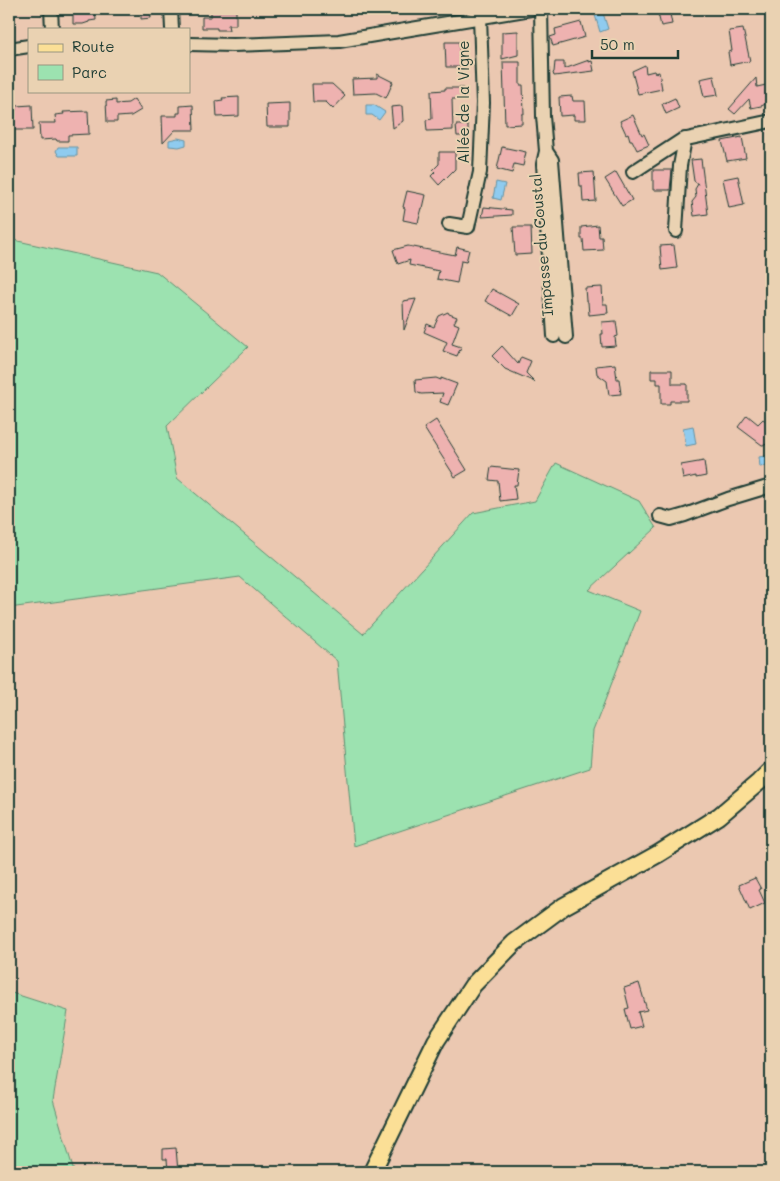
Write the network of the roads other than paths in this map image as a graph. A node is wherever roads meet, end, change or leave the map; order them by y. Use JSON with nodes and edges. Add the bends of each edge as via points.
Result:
{"nodes":[{"id":1,"x":51,"y":9,"type":"edge"},
{"id":2,"x":171,"y":9,"type":"edge"},
{"id":3,"x":531,"y":9,"type":"edge"},
{"id":4,"x":541,"y":9,"type":"edge"},
{"id":5,"x":480,"y":17,"type":"junction"},
{"id":6,"x":52,"y":28,"type":"edge"},
{"id":7,"x":172,"y":28,"type":"edge"},
{"id":8,"x":190,"y":44,"type":"edge"},
{"id":9,"x":28,"y":46,"type":"edge"},
{"id":10,"x":9,"y":49,"type":"edge"},
{"id":11,"x":771,"y":121,"type":"edge"},
{"id":12,"x":686,"y":139,"type":"junction"},
{"id":13,"x":633,"y":172,"type":"dead end"},
{"id":14,"x":449,"y":224,"type":"dead end"},
{"id":15,"x":676,"y":231,"type":"dead end"},
{"id":16,"x":560,"y":336,"type":"dead end"},
{"id":17,"x":771,"y":486,"type":"edge"},
{"id":18,"x":660,"y":516,"type":"dead end"},
{"id":19,"x":771,"y":770,"type":"edge"},
{"id":20,"x":372,"y":1172,"type":"edge"}],
"edges":[{"from":1,"to":6,"type":"street"},
{"from":2,"to":7,"type":"street"},
{"from":3,"to":5,"type":"street"},
{"from":4,"to":16,"type":"street","name":"Impasse du Coustal","via":[[543,116],[546,152],[552,160]]},
{"from":5,"to":8,"type":"street","via":[[339,41]]},
{"from":5,"to":14,"type":"street","name":"Allée de la Vigne","via":[[483,103],[480,172],[468,227]]},
{"from":9,"to":10,"type":"street"},
{"from":11,"to":12,"type":"street"},
{"from":12,"to":13,"type":"street"},
{"from":12,"to":15,"type":"street","via":[[680,166]]},
{"from":17,"to":18,"type":"street","via":[[671,519]]},
{"from":19,"to":20,"type":"main road","via":[[719,816],[564,906],[514,943],[473,985],[436,1041]]}]}
